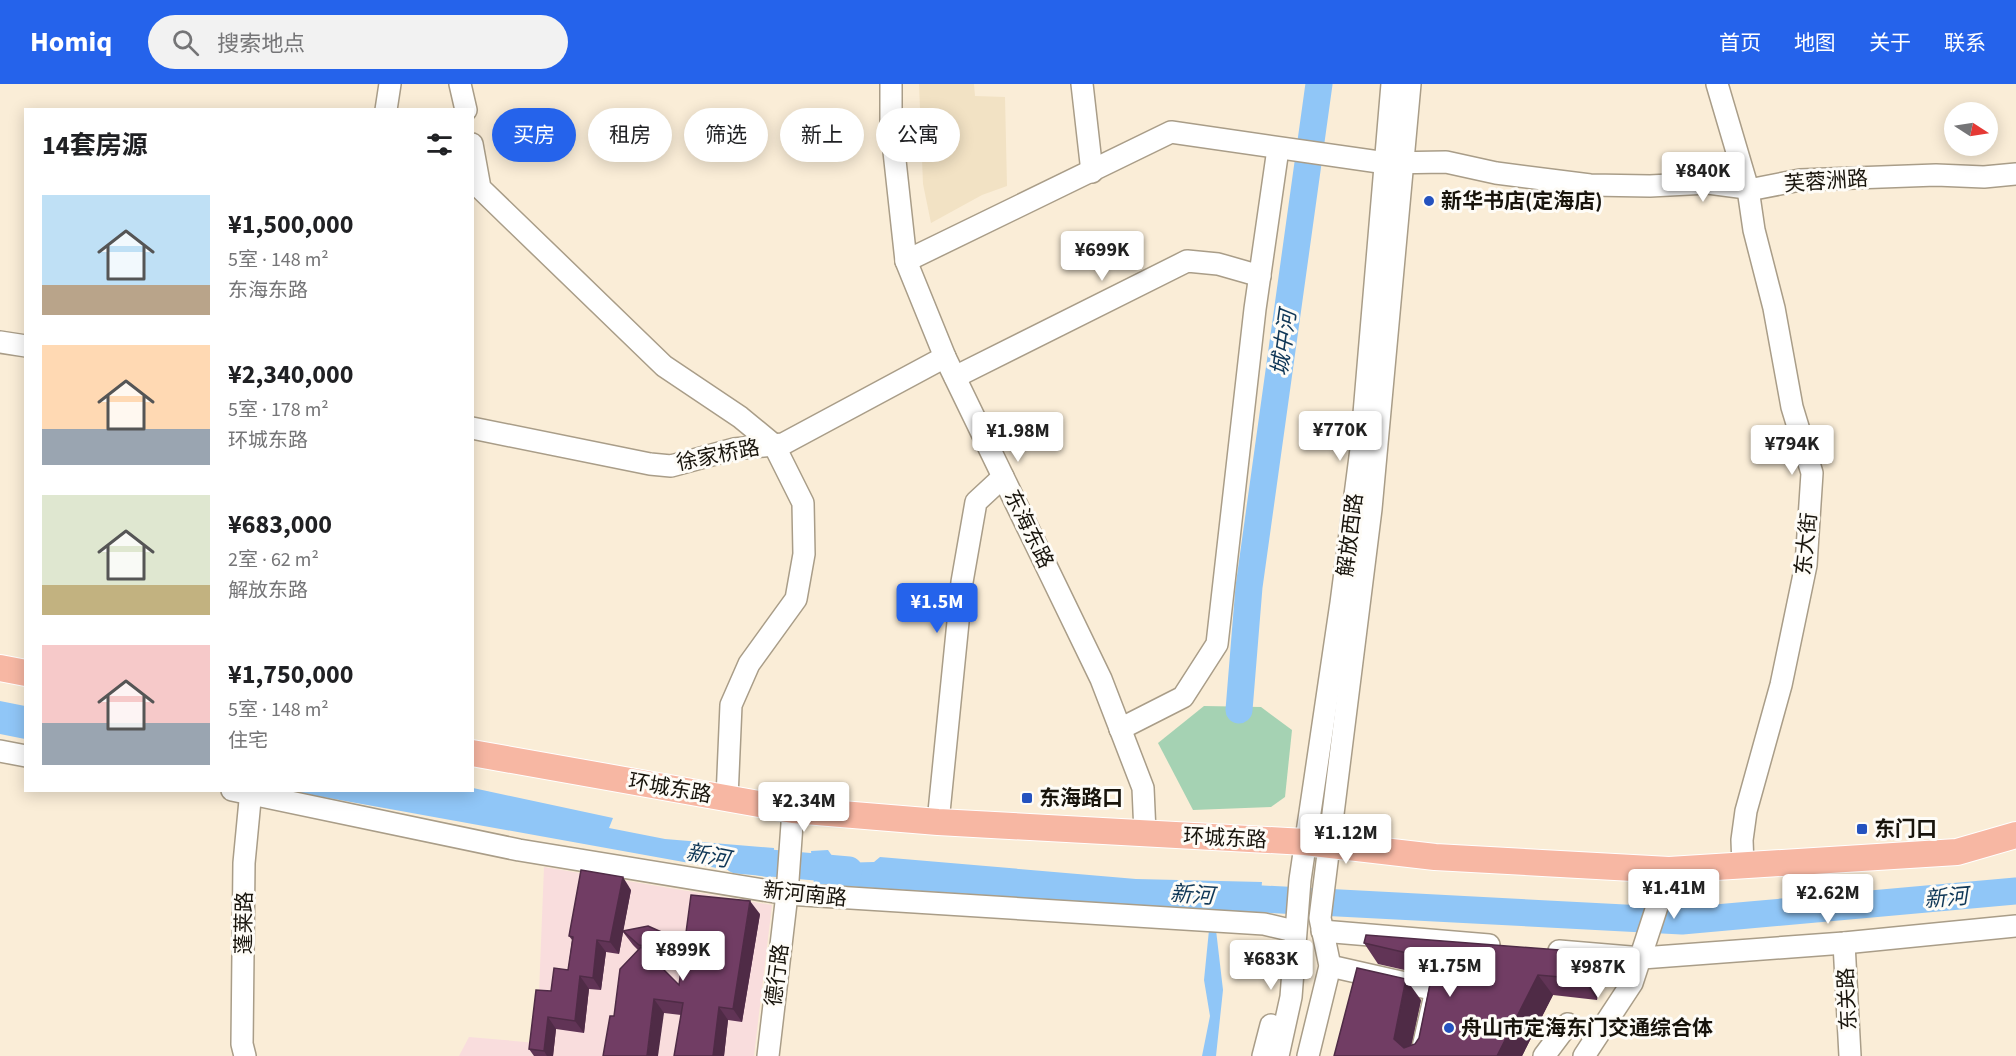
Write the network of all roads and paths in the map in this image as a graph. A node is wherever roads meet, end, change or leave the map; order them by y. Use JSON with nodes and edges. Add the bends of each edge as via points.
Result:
{"nodes":[{"id":1,"x":390,"y":84,"type":"edge"},
{"id":2,"x":460,"y":84,"type":"edge"},
{"id":3,"x":891,"y":84,"type":"edge"},
{"id":4,"x":1082,"y":84,"type":"edge"},
{"id":5,"x":1392,"y":84,"type":"edge"},
{"id":6,"x":1410,"y":84,"type":"edge"},
{"id":7,"x":1717,"y":84,"type":"edge"},
{"id":8,"x":386,"y":108,"type":"edge"},
{"id":9,"x":466,"y":108,"type":"edge"},
{"id":10,"x":1285,"y":150,"type":"junction"},
{"id":11,"x":474,"y":155,"type":"edge"},
{"id":12,"x":1395,"y":163,"type":"junction"},
{"id":13,"x":1092,"y":172,"type":"junction"},
{"id":14,"x":2016,"y":174,"type":"edge"},
{"id":15,"x":1748,"y":189,"type":"junction"},
{"id":16,"x":906,"y":261,"type":"junction"},
{"id":17,"x":1260,"y":276,"type":"junction"},
{"id":18,"x":0,"y":342,"type":"edge"},
{"id":19,"x":24,"y":346,"type":"edge"},
{"id":20,"x":945,"y":357,"type":"junction"},
{"id":21,"x":955,"y":377,"type":"junction"},
{"id":22,"x":474,"y":428,"type":"edge"},
{"id":23,"x":774,"y":445,"type":"junction"},
{"id":24,"x":1003,"y":477,"type":"junction"},
{"id":25,"x":0,"y":668,"type":"edge"},
{"id":26,"x":24,"y":673,"type":"edge"},
{"id":27,"x":1120,"y":729,"type":"junction"},
{"id":28,"x":0,"y":751,"type":"edge"},
{"id":29,"x":474,"y":753,"type":"edge"},
{"id":30,"x":24,"y":756,"type":"edge"},
{"id":31,"x":245,"y":792,"type":"edge"},
{"id":32,"x":727,"y":798,"type":"junction"},
{"id":33,"x":793,"y":810,"type":"junction"},
{"id":34,"x":938,"y":822,"type":"junction"},
{"id":35,"x":1145,"y":833,"type":"junction"},
{"id":36,"x":2016,"y":835,"type":"edge"},
{"id":37,"x":1317,"y":843,"type":"junction"},
{"id":38,"x":1743,"y":866,"type":"junction"},
{"id":39,"x":1669,"y":870,"type":"junction"},
{"id":40,"x":787,"y":894,"type":"junction"},
{"id":41,"x":1321,"y":924,"type":"junction"},
{"id":42,"x":1294,"y":925,"type":"junction"},
{"id":43,"x":2016,"y":926,"type":"edge"},
{"id":44,"x":1844,"y":943,"type":"junction"},
{"id":45,"x":1512,"y":947,"type":"edge"},
{"id":46,"x":1535,"y":949,"type":"edge"},
{"id":47,"x":1642,"y":958,"type":"junction"},
{"id":48,"x":1330,"y":966,"type":"junction"},
{"id":49,"x":1568,"y":1024,"type":"dead end"},
{"id":50,"x":245,"y":1056,"type":"edge"},
{"id":51,"x":768,"y":1056,"type":"edge"},
{"id":52,"x":1263,"y":1056,"type":"edge"},
{"id":53,"x":1278,"y":1056,"type":"edge"},
{"id":54,"x":1308,"y":1056,"type":"edge"},
{"id":55,"x":1421,"y":1056,"type":"edge"},
{"id":56,"x":1544,"y":1056,"type":"edge"},
{"id":57,"x":1584,"y":1056,"type":"edge"},
{"id":58,"x":1850,"y":1056,"type":"edge"}],
"edges":[{"from":1,"to":8,"type":"street"},
{"from":2,"to":9,"type":"street"},
{"from":3,"to":16,"type":"street","name":"东海东路","via":[[891,124]]},
{"from":4,"to":13,"type":"street"},
{"from":5,"to":12,"type":"street"},
{"from":6,"to":12,"type":"street"},
{"from":7,"to":15,"type":"street","name":"东大街"},
{"from":10,"to":12,"type":"street","name":"芙蓉洲路"},
{"from":10,"to":13,"type":"street","name":"芙蓉洲路","via":[[1171,132]]},
{"from":10,"to":17,"type":"street"},
{"from":11,"to":23,"type":"street","via":[[480,188],[530,238],[664,366],[741,417]]},
{"from":12,"to":15,"type":"street","name":"芙蓉洲路","via":[[1446,162],[1590,185],[1708,183]]},
{"from":12,"to":37,"type":"street","via":[[1371,509]]},
{"from":13,"to":16,"type":"street","name":"芙蓉洲路"},
{"from":14,"to":15,"type":"street","name":"芙蓉洲路","via":[[1800,180]]},
{"from":15,"to":38,"type":"street","name":"东大街","via":[[1792,407],[1812,473],[1806,565],[1781,685],[1746,812]]},
{"from":16,"to":20,"type":"street","name":"东海东路"},
{"from":17,"to":21,"type":"street","via":[[1218,264],[1188,261]]},
{"from":17,"to":27,"type":"street","via":[[1216,644],[1183,697]]},
{"from":18,"to":19,"type":"street"},
{"from":20,"to":21,"type":"street","name":"东海东路"},
{"from":20,"to":23,"type":"street","name":"徐家桥路","via":[[783,444]]},
{"from":21,"to":24,"type":"street","name":"东海东路"},
{"from":22,"to":23,"type":"street","name":"徐家桥路","via":[[671,466],[734,449]]},
{"from":23,"to":32,"type":"street","via":[[803,503],[804,554],[796,599],[749,664],[731,705]]},
{"from":24,"to":27,"type":"street","name":"东海东路","via":[[1101,679]]},
{"from":24,"to":34,"type":"street","via":[[976,502],[962,582]]},
{"from":25,"to":26,"type":"main road"},
{"from":27,"to":35,"type":"street","name":"东海东路","via":[[1143,789]]},
{"from":28,"to":30,"type":"street"},
{"from":29,"to":32,"type":"main road","name":"环城东路"},
{"from":31,"to":40,"type":"street","name":"新河南路","via":[[519,849]]},
{"from":31,"to":50,"type":"street","name":"蓬莱路"},
{"from":32,"to":33,"type":"main road","name":"环城东路"},
{"from":33,"to":34,"type":"main road","name":"环城东路"},
{"from":33,"to":40,"type":"street","name":"德行路"},
{"from":34,"to":35,"type":"main road","name":"环城东路"},
{"from":35,"to":37,"type":"main road","name":"环城东路"},
{"from":36,"to":38,"type":"main road","name":"环城东路","via":[[1957,852]]},
{"from":37,"to":39,"type":"main road","name":"环城东路","via":[[1435,857]]},
{"from":37,"to":41,"type":"street","via":[[1324,881]]},
{"from":37,"to":42,"type":"street","via":[[1300,880]]},
{"from":38,"to":39,"type":"main road","name":"环城东路"},
{"from":39,"to":47,"type":"street"},
{"from":40,"to":42,"type":"street","name":"新河南路"},
{"from":40,"to":51,"type":"street","name":"德行路"},
{"from":41,"to":45,"type":"street"},
{"from":41,"to":48,"type":"street"},
{"from":42,"to":52,"type":"street"},
{"from":42,"to":53,"type":"street","via":[[1291,997]]},
{"from":43,"to":44,"type":"street"},
{"from":44,"to":47,"type":"street"},
{"from":44,"to":58,"type":"street","name":"东关路"},
{"from":46,"to":47,"type":"street"},
{"from":47,"to":57,"type":"street","via":[[1632,982]]},
{"from":48,"to":54,"type":"street"},
{"from":48,"to":55,"type":"street","via":[[1436,990]]},
{"from":49,"to":56,"type":"street"}]}
